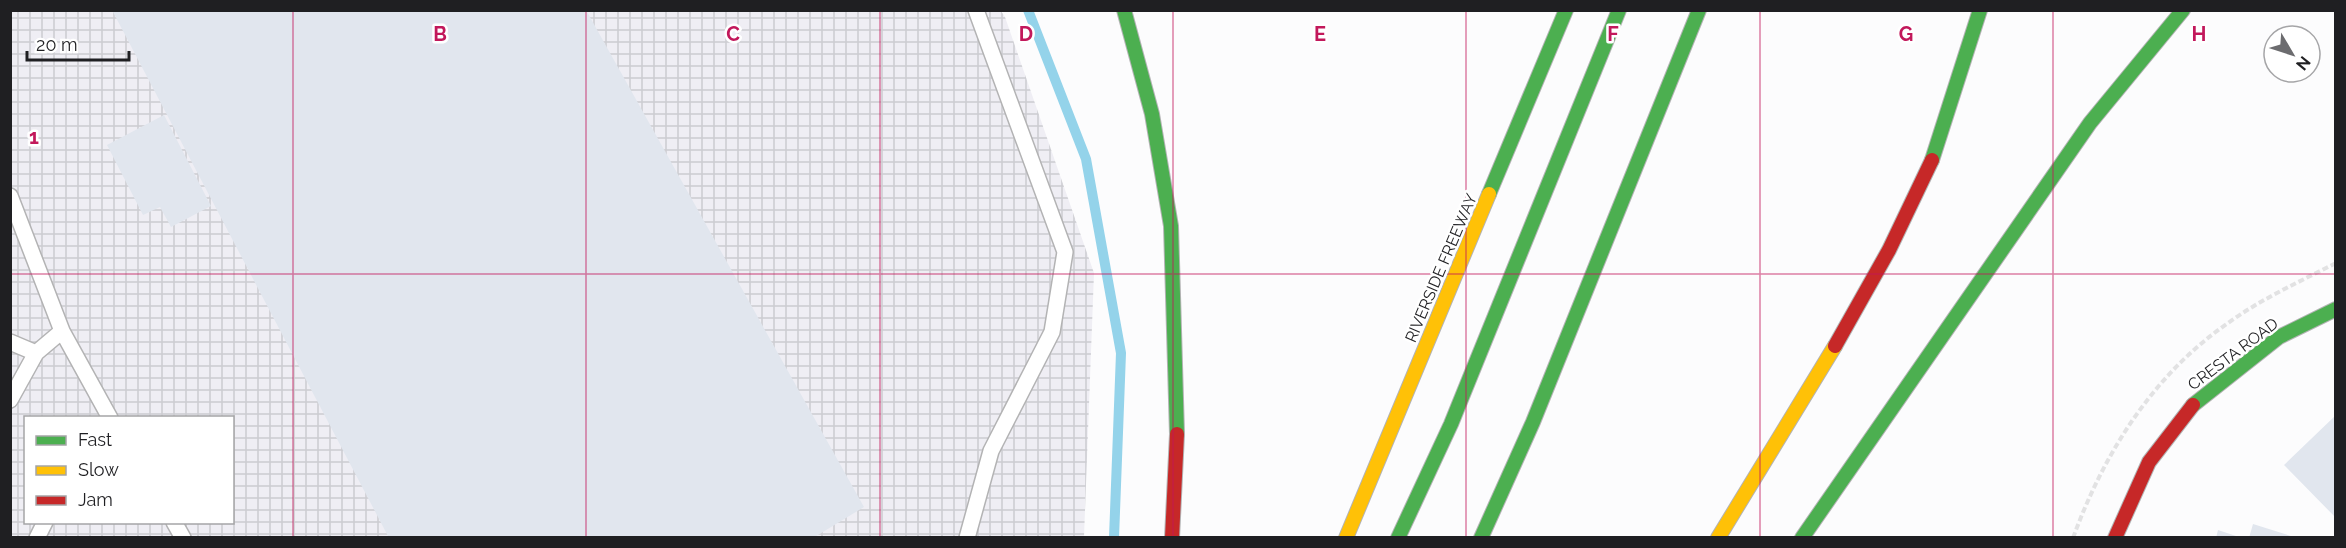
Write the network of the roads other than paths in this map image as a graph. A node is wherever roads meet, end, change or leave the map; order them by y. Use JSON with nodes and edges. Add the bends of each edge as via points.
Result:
{"nodes":[{"id":1,"x":976,"y":10,"type":"edge"},
{"id":2,"x":1124,"y":10,"type":"edge"},
{"id":3,"x":1566,"y":10,"type":"edge"},
{"id":4,"x":1619,"y":10,"type":"edge"},
{"id":5,"x":1699,"y":10,"type":"edge"},
{"id":6,"x":1980,"y":10,"type":"edge"},
{"id":7,"x":2183,"y":10,"type":"edge"},
{"id":8,"x":10,"y":196,"type":"edge"},
{"id":9,"x":2336,"y":309,"type":"edge"},
{"id":10,"x":62,"y":331,"type":"junction"},
{"id":11,"x":10,"y":342,"type":"edge"},
{"id":12,"x":36,"y":353,"type":"junction"},
{"id":13,"x":10,"y":400,"type":"edge"},
{"id":14,"x":105,"y":415,"type":"edge"},
{"id":15,"x":175,"y":524,"type":"edge"},
{"id":16,"x":183,"y":537,"type":"edge"},
{"id":17,"x":967,"y":537,"type":"edge"},
{"id":18,"x":1172,"y":537,"type":"edge"},
{"id":19,"x":1346,"y":537,"type":"edge"},
{"id":20,"x":1398,"y":537,"type":"edge"},
{"id":21,"x":1481,"y":537,"type":"edge"},
{"id":22,"x":1718,"y":537,"type":"edge"},
{"id":23,"x":1802,"y":537,"type":"edge"},
{"id":24,"x":2115,"y":537,"type":"edge"}],
"edges":[{"from":1,"to":17,"type":"lane","via":[[1065,252],[1052,332],[991,451]]},
{"from":2,"to":18,"type":"main road","via":[[1152,114],[1171,226],[1177,462]]},
{"from":3,"to":19,"type":"main road","name":"RIVERSIDE FREEWAY"},
{"from":4,"to":20,"type":"main road","via":[[1451,424]]},
{"from":5,"to":21,"type":"main road","via":[[1533,422]]},
{"from":6,"to":22,"type":"main road","via":[[1941,134],[1911,206],[1854,311]]},
{"from":7,"to":23,"type":"main road","via":[[2090,123]]},
{"from":8,"to":10,"type":"lane"},
{"from":9,"to":24,"type":"main road","name":"CRESTA ROAD","via":[[2279,337],[2192,405],[2149,462]]},
{"from":10,"to":12,"type":"lane"},
{"from":10,"to":14,"type":"lane"},
{"from":11,"to":12,"type":"lane"},
{"from":12,"to":13,"type":"lane"},
{"from":15,"to":16,"type":"lane"}]}
